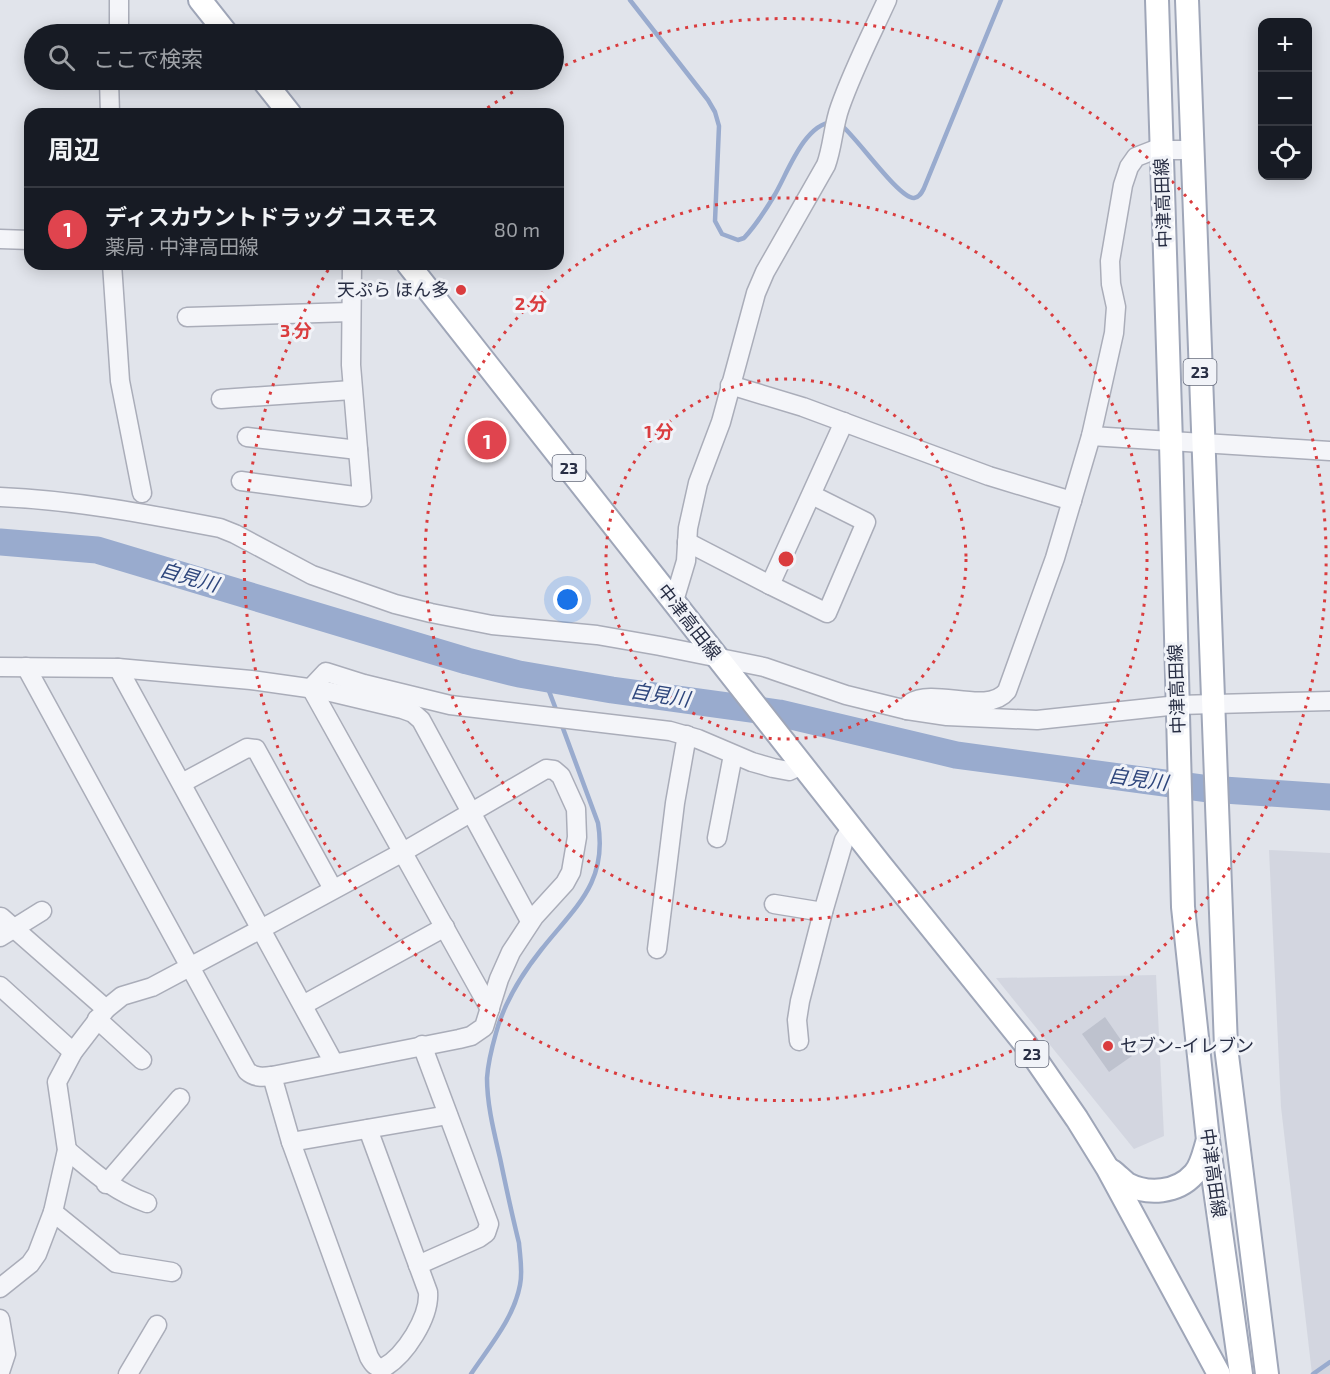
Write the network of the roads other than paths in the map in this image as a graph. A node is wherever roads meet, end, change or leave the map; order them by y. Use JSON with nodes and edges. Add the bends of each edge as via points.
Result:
{"nodes":[{"id":1,"x":119,"y":0,"type":"edge"},
{"id":2,"x":200,"y":0,"type":"edge"},
{"id":3,"x":886,"y":0,"type":"edge"},
{"id":4,"x":1157,"y":0,"type":"edge"},
{"id":5,"x":1187,"y":0,"type":"edge"},
{"id":6,"x":119,"y":24,"type":"edge"},
{"id":7,"x":219,"y":24,"type":"edge"},
{"id":8,"x":109,"y":90,"type":"edge"},
{"id":9,"x":271,"y":90,"type":"edge"},
{"id":10,"x":110,"y":108,"type":"edge"},
{"id":11,"x":285,"y":108,"type":"edge"},
{"id":12,"x":1162,"y":150,"type":"junction"},
{"id":13,"x":1192,"y":150,"type":"junction"},
{"id":14,"x":0,"y":239,"type":"edge"},
{"id":15,"x":24,"y":240,"type":"edge"},
{"id":16,"x":112,"y":270,"type":"edge"},
{"id":17,"x":352,"y":270,"type":"edge"},
{"id":18,"x":413,"y":270,"type":"edge"},
{"id":19,"x":351,"y":312,"type":"junction"},
{"id":20,"x":187,"y":317,"type":"dead end"},
{"id":21,"x":730,"y":385,"type":"junction"},
{"id":22,"x":352,"y":390,"type":"junction"},
{"id":23,"x":221,"y":399,"type":"dead end"},
{"id":24,"x":844,"y":422,"type":"junction"},
{"id":25,"x":1091,"y":436,"type":"junction"},
{"id":26,"x":247,"y":437,"type":"dead end"},
{"id":27,"x":1171,"y":443,"type":"junction"},
{"id":28,"x":1203,"y":444,"type":"junction"},
{"id":29,"x":358,"y":450,"type":"junction"},
{"id":30,"x":1330,"y":451,"type":"edge"},
{"id":31,"x":242,"y":481,"type":"dead end"},
{"id":32,"x":142,"y":493,"type":"dead end"},
{"id":33,"x":812,"y":495,"type":"junction"},
{"id":34,"x":0,"y":496,"type":"edge"},
{"id":35,"x":1072,"y":501,"type":"junction"},
{"id":36,"x":687,"y":542,"type":"junction"},
{"id":37,"x":770,"y":585,"type":"junction"},
{"id":38,"x":674,"y":601,"type":"junction"},
{"id":39,"x":723,"y":665,"type":"junction"},
{"id":40,"x":0,"y":667,"type":"edge"},
{"id":41,"x":26,"y":667,"type":"junction"},
{"id":42,"x":117,"y":668,"type":"junction"},
{"id":43,"x":311,"y":688,"type":"junction"},
{"id":44,"x":1330,"y":701,"type":"edge"},
{"id":45,"x":1178,"y":705,"type":"junction"},
{"id":46,"x":907,"y":710,"type":"junction"},
{"id":47,"x":687,"y":735,"type":"junction"},
{"id":48,"x":733,"y":755,"type":"junction"},
{"id":49,"x":801,"y":764,"type":"junction"},
{"id":50,"x":182,"y":783,"type":"junction"},
{"id":51,"x":471,"y":813,"type":"junction"},
{"id":52,"x":851,"y":828,"type":"junction"},
{"id":53,"x":717,"y":838,"type":"dead end"},
{"id":54,"x":403,"y":852,"type":"junction"},
{"id":55,"x":333,"y":889,"type":"junction"},
{"id":56,"x":774,"y":904,"type":"dead end"},
{"id":57,"x":42,"y":911,"type":"dead end"},
{"id":58,"x":822,"y":912,"type":"junction"},
{"id":59,"x":530,"y":921,"type":"junction"},
{"id":60,"x":5,"y":927,"type":"edge"},
{"id":61,"x":445,"y":927,"type":"junction"},
{"id":62,"x":261,"y":929,"type":"junction"},
{"id":63,"x":657,"y":949,"type":"dead end"},
{"id":64,"x":190,"y":967,"type":"junction"},
{"id":65,"x":0,"y":986,"type":"edge"},
{"id":66,"x":303,"y":1005,"type":"junction"},
{"id":67,"x":490,"y":1009,"type":"junction"},
{"id":68,"x":101,"y":1014,"type":"junction"},
{"id":69,"x":799,"y":1041,"type":"dead end"},
{"id":70,"x":422,"y":1045,"type":"junction"},
{"id":71,"x":73,"y":1052,"type":"junction"},
{"id":72,"x":142,"y":1060,"type":"dead end"},
{"id":73,"x":334,"y":1062,"type":"junction"},
{"id":74,"x":272,"y":1076,"type":"junction"},
{"id":75,"x":180,"y":1098,"type":"dead end"},
{"id":76,"x":448,"y":1115,"type":"junction"},
{"id":77,"x":368,"y":1129,"type":"junction"},
{"id":78,"x":1208,"y":1140,"type":"junction"},
{"id":79,"x":291,"y":1142,"type":"junction"},
{"id":80,"x":67,"y":1150,"type":"junction"},
{"id":81,"x":1108,"y":1169,"type":"junction"},
{"id":82,"x":106,"y":1184,"type":"junction"},
{"id":83,"x":1244,"y":1202,"type":"junction"},
{"id":84,"x":147,"y":1203,"type":"dead end"},
{"id":85,"x":53,"y":1212,"type":"junction"},
{"id":86,"x":418,"y":1265,"type":"junction"},
{"id":87,"x":172,"y":1272,"type":"dead end"},
{"id":88,"x":0,"y":1288,"type":"edge"},
{"id":89,"x":0,"y":1319,"type":"edge"},
{"id":90,"x":157,"y":1325,"type":"dead end"},
{"id":91,"x":1240,"y":1366,"type":"edge"},
{"id":92,"x":1216,"y":1369,"type":"edge"},
{"id":93,"x":0,"y":1372,"type":"edge"},
{"id":94,"x":128,"y":1374,"type":"edge"},
{"id":95,"x":1267,"y":1374,"type":"edge"}],
"edges":[{"from":1,"to":6,"type":"street"},
{"from":2,"to":7,"type":"main road"},
{"from":3,"to":21,"type":"street","via":[[841,105],[826,165],[760,281]]},
{"from":4,"to":12,"type":"main road","name":"中津高田線","number":"23"},
{"from":5,"to":13,"type":"main road","name":"中津高田線","number":"23"},
{"from":8,"to":10,"type":"street"},
{"from":9,"to":11,"type":"main road"},
{"from":12,"to":13,"type":"street"},
{"from":12,"to":25,"type":"street","via":[[1136,156],[1123,184],[1110,261],[1116,307],[1114,333]]},
{"from":12,"to":27,"type":"main road","name":"中津高田線","number":"23"},
{"from":13,"to":28,"type":"main road","name":"中津高田線","number":"23"},
{"from":14,"to":15,"type":"street"},
{"from":16,"to":32,"type":"street","via":[[120,381]]},
{"from":17,"to":19,"type":"street"},
{"from":18,"to":38,"type":"main road","name":"中津高田線","number":"23"},
{"from":19,"to":20,"type":"street"},
{"from":19,"to":22,"type":"street"},
{"from":21,"to":24,"type":"street"},
{"from":21,"to":36,"type":"street","via":[[698,483]]},
{"from":22,"to":23,"type":"street"},
{"from":22,"to":29,"type":"street"},
{"from":24,"to":33,"type":"street"},
{"from":24,"to":35,"type":"street","via":[[989,476]]},
{"from":25,"to":27,"type":"street"},
{"from":25,"to":35,"type":"street"},
{"from":26,"to":29,"type":"street"},
{"from":27,"to":28,"type":"street"},
{"from":27,"to":45,"type":"main road","name":"中津高田線","number":"23"},
{"from":28,"to":30,"type":"street"},
{"from":28,"to":83,"type":"main road","name":"中津高田線","number":"23","via":[[1226,1047]]},
{"from":29,"to":31,"type":"street","via":[[362,497]]},
{"from":33,"to":37,"type":"street"},
{"from":33,"to":37,"type":"street","via":[[866,522],[827,613]]},
{"from":34,"to":39,"type":"street","via":[[113,508],[220,528],[312,575],[431,614],[492,625],[619,638]]},
{"from":35,"to":46,"type":"street","via":[[1007,692],[1003,697],[986,701],[923,698],[910,703]]},
{"from":36,"to":37,"type":"street"},
{"from":36,"to":38,"type":"street","via":[[686,561]]},
{"from":38,"to":39,"type":"main road","name":"中津高田線","number":"23"},
{"from":39,"to":46,"type":"street","via":[[764,667],[846,695]]},
{"from":39,"to":49,"type":"main road","name":"中津高田線","number":"23"},
{"from":40,"to":41,"type":"street"},
{"from":41,"to":42,"type":"street"},
{"from":41,"to":64,"type":"street"},
{"from":42,"to":43,"type":"street"},
{"from":42,"to":50,"type":"street"},
{"from":43,"to":47,"type":"street","via":[[326,672],[450,705]]},
{"from":43,"to":51,"type":"street","via":[[414,713]]},
{"from":43,"to":54,"type":"street"},
{"from":44,"to":45,"type":"street"},
{"from":45,"to":46,"type":"street","via":[[1037,720]]},
{"from":45,"to":78,"type":"main road","name":"中津高田線","number":"23","via":[[1183,907]]},
{"from":47,"to":48,"type":"street"},
{"from":47,"to":63,"type":"street"},
{"from":48,"to":49,"type":"street","via":[[789,771]]},
{"from":48,"to":53,"type":"street"},
{"from":49,"to":52,"type":"main road","name":"中津高田線","number":"23"},
{"from":50,"to":55,"type":"street","via":[[247,748],[256,749]]},
{"from":50,"to":62,"type":"street"},
{"from":51,"to":54,"type":"street"},
{"from":51,"to":59,"type":"street"},
{"from":51,"to":59,"type":"street","via":[[546,769],[561,776],[577,815],[571,872]]},
{"from":52,"to":58,"type":"street"},
{"from":52,"to":81,"type":"main road","name":"中津高田線","number":"23","via":[[1026,1045]]},
{"from":54,"to":55,"type":"street"},
{"from":54,"to":61,"type":"street"},
{"from":55,"to":62,"type":"street"},
{"from":56,"to":58,"type":"street"},
{"from":57,"to":60,"type":"street"},
{"from":58,"to":69,"type":"street","via":[[800,1001]]},
{"from":59,"to":67,"type":"street","via":[[505,964]]},
{"from":60,"to":68,"type":"street"},
{"from":61,"to":66,"type":"street"},
{"from":61,"to":67,"type":"street"},
{"from":62,"to":64,"type":"street"},
{"from":62,"to":66,"type":"street"},
{"from":64,"to":68,"type":"street","via":[[152,987],[122,996]]},
{"from":64,"to":74,"type":"street","via":[[247,1071],[260,1078]]},
{"from":65,"to":71,"type":"street"},
{"from":66,"to":73,"type":"street"},
{"from":67,"to":70,"type":"street","via":[[484,1027],[471,1036]]},
{"from":68,"to":71,"type":"street"},
{"from":68,"to":72,"type":"street"},
{"from":70,"to":73,"type":"street"},
{"from":70,"to":76,"type":"street"},
{"from":71,"to":80,"type":"street","via":[[57,1082]]},
{"from":73,"to":74,"type":"street"},
{"from":74,"to":79,"type":"street"},
{"from":75,"to":82,"type":"street"},
{"from":76,"to":77,"type":"street"},
{"from":76,"to":86,"type":"street","via":[[489,1224],[479,1238]]},
{"from":77,"to":79,"type":"street"},
{"from":77,"to":86,"type":"street"},
{"from":78,"to":81,"type":"main road","via":[[1194,1174],[1177,1187],[1155,1192],[1128,1184]]},
{"from":78,"to":91,"type":"main road","name":"中津高田線","number":"23"},
{"from":79,"to":86,"type":"street","via":[[369,1357],[377,1367],[383,1368],[393,1361],[427,1311],[428,1292]]},
{"from":80,"to":82,"type":"street"},
{"from":80,"to":85,"type":"street"},
{"from":81,"to":92,"type":"main road","name":"中津高田線","number":"23"},
{"from":82,"to":84,"type":"street"},
{"from":83,"to":91,"type":"main road","via":[[1242,1253],[1251,1343]]},
{"from":83,"to":95,"type":"main road","name":"中津高田線","number":"23"},
{"from":85,"to":87,"type":"street","via":[[116,1263]]},
{"from":85,"to":88,"type":"street","via":[[37,1254]]},
{"from":89,"to":93,"type":"street","via":[[6,1354]]},
{"from":90,"to":94,"type":"street"},
{"from":91,"to":92,"type":"main road"}]}
